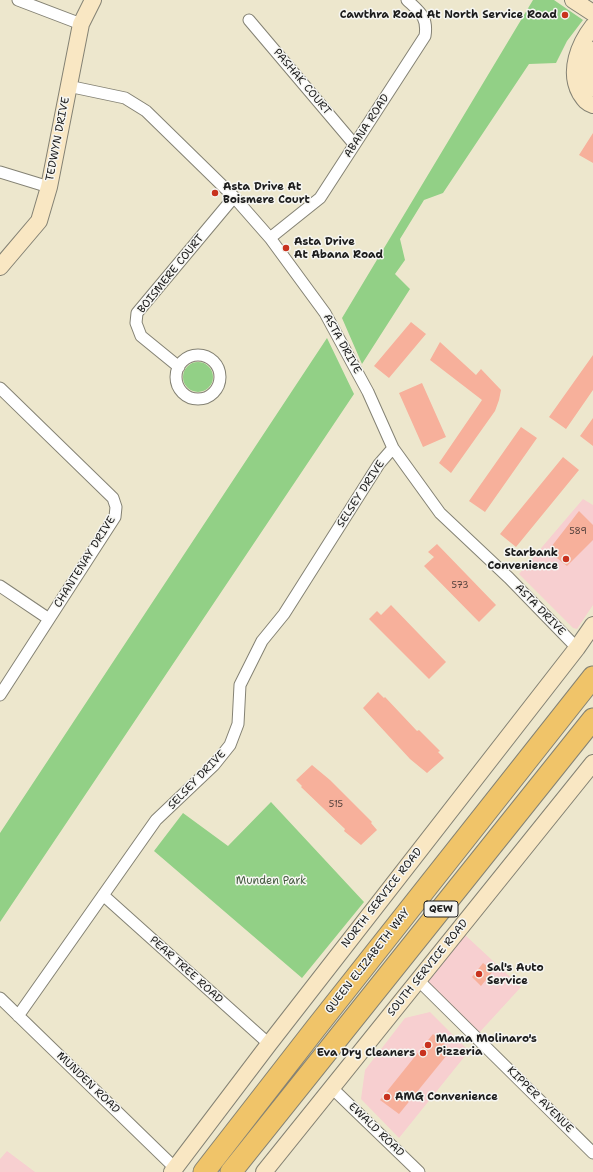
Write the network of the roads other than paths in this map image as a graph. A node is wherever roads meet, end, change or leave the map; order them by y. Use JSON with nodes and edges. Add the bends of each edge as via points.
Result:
{"nodes":[{"id":1,"x":18,"y":0,"type":"edge"},
{"id":2,"x":93,"y":0,"type":"edge"},
{"id":3,"x":407,"y":0,"type":"edge"},
{"id":4,"x":573,"y":0,"type":"edge"},
{"id":5,"x":593,"y":13,"type":"edge"},
{"id":6,"x":249,"y":20,"type":"dead end"},
{"id":7,"x":81,"y":24,"type":"junction"},
{"id":8,"x":593,"y":26,"type":"edge"},
{"id":9,"x":593,"y":50,"type":"edge"},
{"id":10,"x":68,"y":86,"type":"junction"},
{"id":11,"x":593,"y":88,"type":"edge"},
{"id":12,"x":593,"y":105,"type":"edge"},
{"id":13,"x":354,"y":144,"type":"junction"},
{"id":14,"x":0,"y":172,"type":"edge"},
{"id":15,"x":49,"y":187,"type":"junction"},
{"id":16,"x":234,"y":197,"type":"junction"},
{"id":17,"x":270,"y":238,"type":"junction"},
{"id":18,"x":0,"y":267,"type":"edge"},
{"id":19,"x":179,"y":367,"type":"dead end"},
{"id":20,"x":0,"y":388,"type":"edge"},
{"id":21,"x":393,"y":448,"type":"junction"},
{"id":22,"x":0,"y":586,"type":"edge"},
{"id":23,"x":49,"y":619,"type":"junction"},
{"id":24,"x":593,"y":625,"type":"edge"},
{"id":25,"x":577,"y":648,"type":"junction"},
{"id":26,"x":593,"y":663,"type":"edge"},
{"id":27,"x":593,"y":677,"type":"edge"},
{"id":28,"x":0,"y":695,"type":"edge"},
{"id":29,"x":593,"y":719,"type":"edge"},
{"id":30,"x":544,"y":739,"type":"junction"},
{"id":31,"x":593,"y":763,"type":"edge"},
{"id":32,"x":103,"y":895,"type":"junction"},
{"id":33,"x":418,"y":980,"type":"junction"},
{"id":34,"x":0,"y":998,"type":"edge"},
{"id":35,"x":18,"y":1016,"type":"junction"},
{"id":36,"x":268,"y":1044,"type":"junction"},
{"id":37,"x":332,"y":1088,"type":"junction"},
{"id":38,"x":593,"y":1153,"type":"edge"},
{"id":39,"x":173,"y":1170,"type":"edge"},
{"id":40,"x":204,"y":1172,"type":"edge"},
{"id":41,"x":231,"y":1172,"type":"edge"},
{"id":42,"x":264,"y":1172,"type":"edge"},
{"id":43,"x":419,"y":1172,"type":"edge"}],
"edges":[{"from":1,"to":7,"type":"street"},
{"from":2,"to":7,"type":"street","name":"TEDWYN DRIVE"},
{"from":3,"to":13,"type":"street","name":"ABANA ROAD","via":[[424,18],[425,36]]},
{"from":4,"to":5,"type":"street"},
{"from":6,"to":13,"type":"street","name":"PASHAK COURT"},
{"from":7,"to":10,"type":"street","name":"TEDWYN DRIVE"},
{"from":8,"to":12,"type":"street","via":[[580,49],[575,67],[575,80],[579,91],[586,103]]},
{"from":9,"to":11,"type":"street","via":[[588,62],[588,72]]},
{"from":10,"to":15,"type":"street","name":"TEDWYN DRIVE"},
{"from":10,"to":16,"type":"street","name":"ASTA DRIVE","via":[[125,98],[146,111]]},
{"from":13,"to":17,"type":"street","name":"ABANA ROAD","via":[[320,198]]},
{"from":14,"to":15,"type":"street"},
{"from":15,"to":18,"type":"street","name":"TEDWYN DRIVE","via":[[39,221]]},
{"from":16,"to":17,"type":"street","name":"ASTA DRIVE"},
{"from":16,"to":19,"type":"street","name":"BOISMERE COURT","via":[[137,313],[136,323],[141,336]]},
{"from":17,"to":21,"type":"street","name":"ASTA DRIVE","via":[[326,313],[368,392]]},
{"from":20,"to":23,"type":"street","name":"CHANTENAY DRIVE","via":[[113,498],[116,507],[115,517]]},
{"from":21,"to":25,"type":"street","name":"ASTA DRIVE","via":[[440,513],[509,578]]},
{"from":21,"to":32,"type":"street","name":"SELSEY DRIVE","via":[[380,464],[284,614],[262,641],[240,686],[238,724],[230,745],[214,765],[156,820]]},
{"from":22,"to":23,"type":"street"},
{"from":23,"to":28,"type":"street","name":"CHANTENAY DRIVE"},
{"from":24,"to":25,"type":"street","name":"NORTH SERVICE ROAD"},
{"from":25,"to":36,"type":"street","name":"NORTH SERVICE ROAD"},
{"from":26,"to":30,"type":"highway"},
{"from":27,"to":30,"type":"highway","name":"QUEEN ELIZABETH WAY","number":"QEW"},
{"from":29,"to":41,"type":"highway","number":"QEW"},
{"from":30,"to":40,"type":"highway","name":"QUEEN ELIZABETH WAY","number":"QEW"},
{"from":31,"to":33,"type":"street","name":"SOUTH SERVICE ROAD"},
{"from":32,"to":35,"type":"street","name":"SELSEY DRIVE"},
{"from":32,"to":36,"type":"street","name":"PEAR TREE ROAD"},
{"from":33,"to":37,"type":"street","name":"SOUTH SERVICE ROAD"},
{"from":33,"to":38,"type":"street","name":"KIPPER AVENUE"},
{"from":34,"to":35,"type":"street","name":"MUNDEN ROAD"},
{"from":35,"to":39,"type":"street","name":"MUNDEN ROAD"},
{"from":36,"to":39,"type":"street","name":"NORTH SERVICE ROAD"},
{"from":37,"to":42,"type":"street","name":"SOUTH SERVICE ROAD"},
{"from":37,"to":43,"type":"street","name":"EWALD ROAD"}]}
